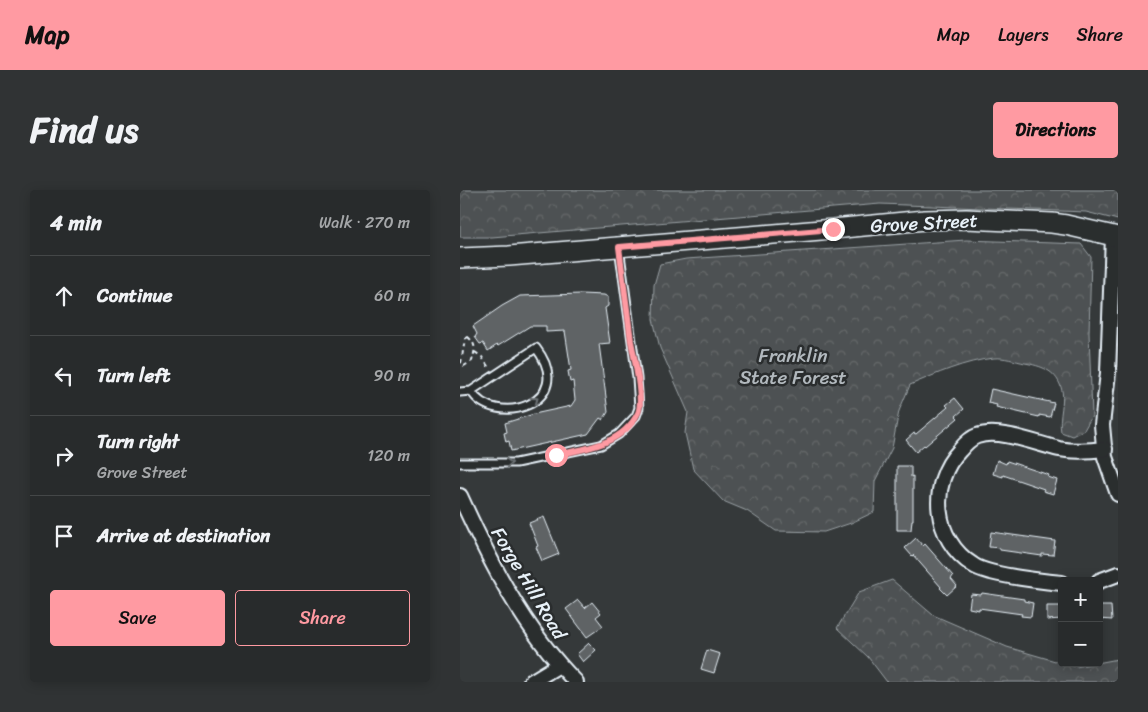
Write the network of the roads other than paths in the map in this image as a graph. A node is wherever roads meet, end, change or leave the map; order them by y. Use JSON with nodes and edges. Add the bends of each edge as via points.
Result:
{"nodes":[{"id":1,"x":1116,"y":236,"type":"edge"},
{"id":2,"x":619,"y":247,"type":"junction"},
{"id":3,"x":460,"y":258,"type":"edge"},
{"id":4,"x":471,"y":391,"type":"junction"},
{"id":5,"x":460,"y":392,"type":"edge"},
{"id":6,"x":1105,"y":449,"type":"junction"},
{"id":7,"x":460,"y":463,"type":"edge"},
{"id":8,"x":1118,"y":494,"type":"edge"},
{"id":9,"x":460,"y":496,"type":"edge"},
{"id":10,"x":1118,"y":574,"type":"edge"},
{"id":11,"x":1103,"y":580,"type":"edge"},
{"id":12,"x":1058,"y":582,"type":"edge"},
{"id":13,"x":559,"y":666,"type":"junction"},
{"id":14,"x":531,"y":682,"type":"edge"},
{"id":15,"x":576,"y":682,"type":"edge"}],
"edges":[{"from":1,"to":2,"type":"main road","name":"Grove Street","via":[[1052,223],[925,220]]},
{"from":1,"to":6,"type":"street","via":[[1102,425]]},
{"from":2,"to":3,"type":"main road","name":"Grove Street"},
{"from":7,"to":2,"type":"lane","one_way":true,"via":[[516,463],[580,450],[610,440],[630,424],[639,408]]},
{"from":4,"to":4,"type":"lane","one_way":true,"via":[[483,403],[500,408],[526,406],[546,389],[547,366],[536,348]]},
{"from":4,"to":5,"type":"lane"},
{"from":6,"to":8,"type":"street"},
{"from":6,"to":12,"type":"street","via":[[1084,452],[1061,450],[986,434],[966,443],[951,459],[942,481],[938,510],[946,538],[962,557],[988,572]]},
{"from":9,"to":13,"type":"street","name":"Forge Hill Road","via":[[505,586]]},
{"from":10,"to":11,"type":"street"},
{"from":13,"to":14,"type":"street"},
{"from":13,"to":15,"type":"street","name":"Forge Hill Road"}]}
